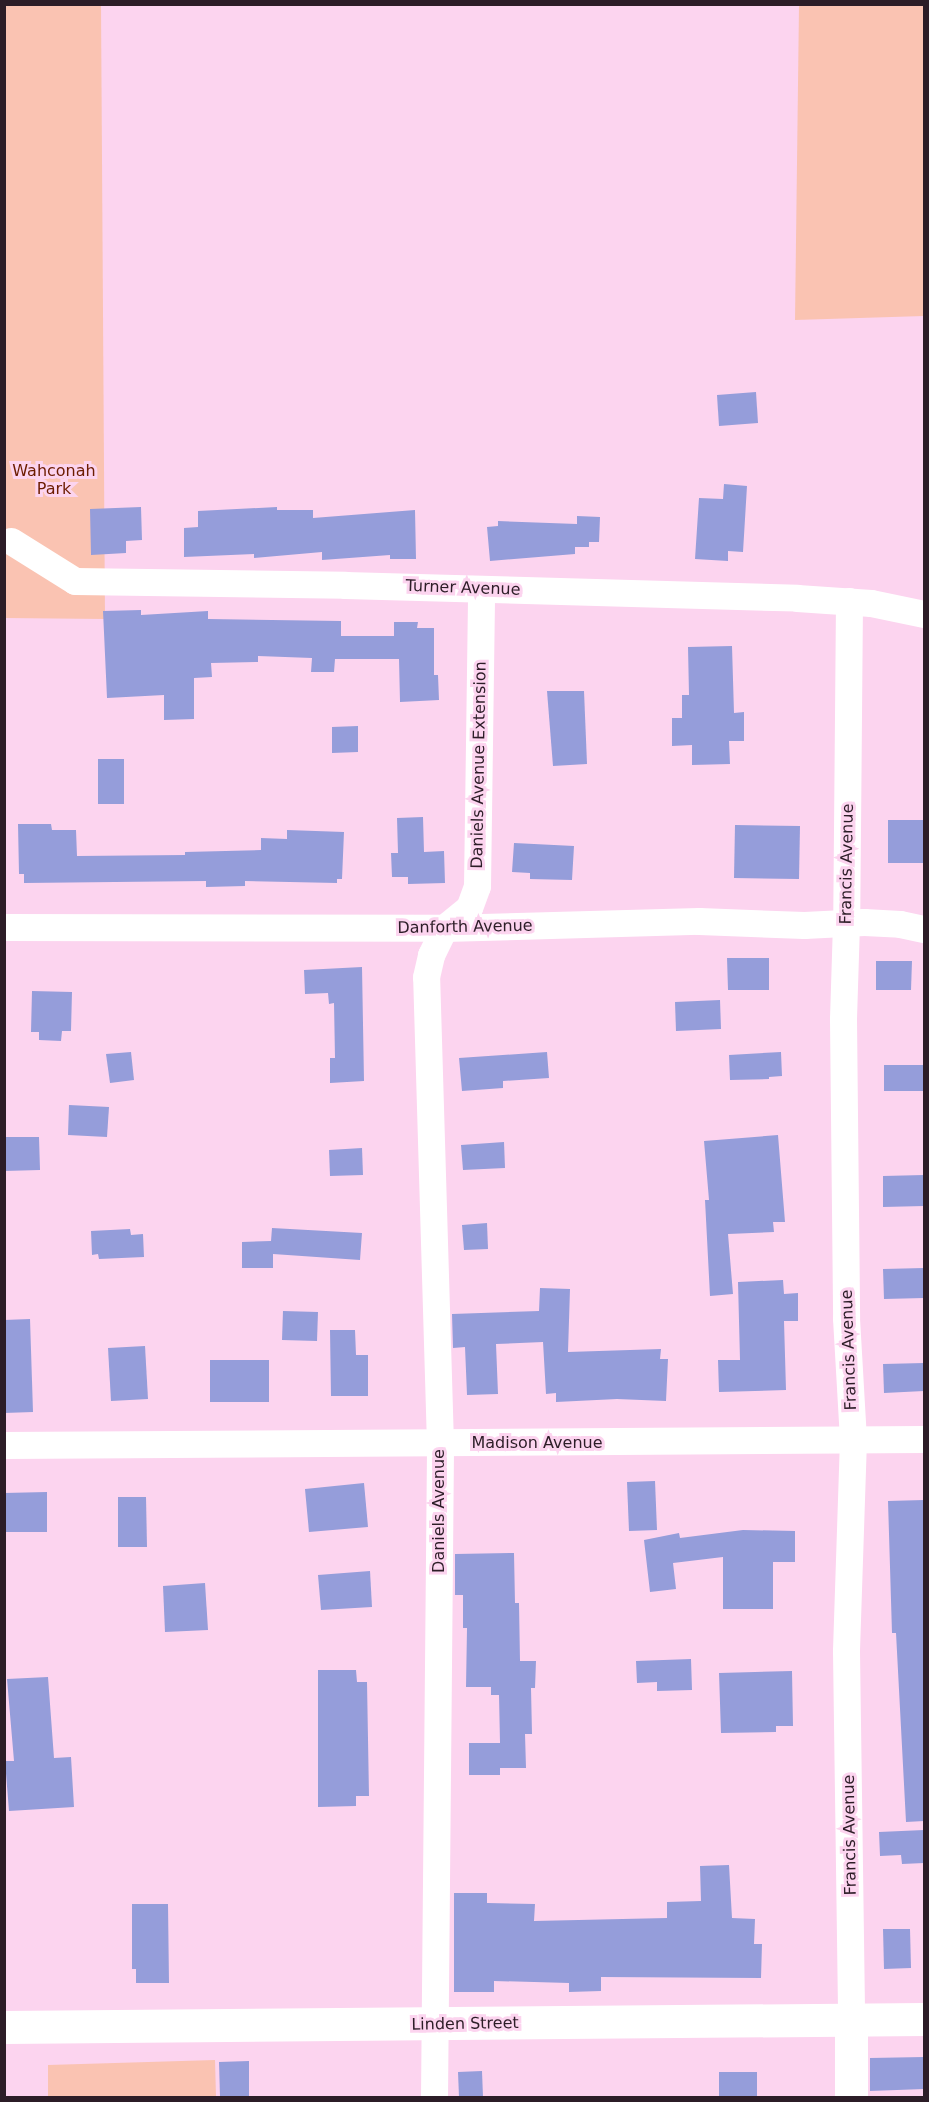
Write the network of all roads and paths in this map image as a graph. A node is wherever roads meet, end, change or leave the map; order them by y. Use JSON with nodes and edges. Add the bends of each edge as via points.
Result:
{"nodes":[{"id":1,"x":11,"y":542,"type":"dead end"},
{"id":2,"x":481,"y":589,"type":"junction"},
{"id":3,"x":849,"y":602,"type":"junction"},
{"id":4,"x":924,"y":614,"type":"edge"},
{"id":5,"x":846,"y":923,"type":"junction"},
{"id":6,"x":4,"y":927,"type":"edge"},
{"id":7,"x":444,"y":928,"type":"junction"},
{"id":8,"x":924,"y":929,"type":"edge"},
{"id":9,"x":853,"y":1438,"type":"junction"},
{"id":10,"x":924,"y":1439,"type":"edge"},
{"id":11,"x":440,"y":1444,"type":"junction"},
{"id":12,"x":4,"y":1446,"type":"edge"},
{"id":13,"x":851,"y":2018,"type":"junction"},
{"id":14,"x":924,"y":2019,"type":"edge"},
{"id":15,"x":435,"y":2024,"type":"junction"},
{"id":16,"x":4,"y":2027,"type":"edge"},
{"id":17,"x":434,"y":2097,"type":"edge"},
{"id":18,"x":851,"y":2097,"type":"edge"}],
"edges":[{"from":1,"to":2,"type":"street","name":"Turner Avenue","via":[[75,580]]},
{"from":2,"to":3,"type":"street","name":"Turner Avenue"},
{"from":2,"to":7,"type":"street","name":"Daniels Avenue Extension","via":[[477,886],[469,908]]},
{"from":3,"to":4,"type":"street","name":"Turner Avenue"},
{"from":3,"to":5,"type":"street","name":"Francis Avenue"},
{"from":5,"to":7,"type":"street","name":"Danforth Avenue","via":[[699,921]]},
{"from":5,"to":8,"type":"street","name":"Danforth Avenue","via":[[900,924]]},
{"from":5,"to":9,"type":"street","name":"Francis Avenue","via":[[846,1318]]},
{"from":6,"to":7,"type":"street","name":"Danforth Avenue"},
{"from":7,"to":11,"type":"street","name":"Daniels Avenue","via":[[426,977]]},
{"from":9,"to":10,"type":"street","name":"Madison Avenue"},
{"from":9,"to":11,"type":"street","name":"Madison Avenue"},
{"from":9,"to":13,"type":"street","name":"Francis Avenue","via":[[846,1652]]},
{"from":11,"to":12,"type":"street","name":"Madison Avenue"},
{"from":11,"to":15,"type":"street","name":"Daniels Avenue"},
{"from":13,"to":14,"type":"street","name":"Linden Street"},
{"from":13,"to":15,"type":"street","name":"Linden Street"},
{"from":13,"to":18,"type":"street","name":"Francis Avenue"},
{"from":15,"to":16,"type":"street","name":"Linden Street"},
{"from":15,"to":17,"type":"street","name":"Daniels Avenue"}]}
